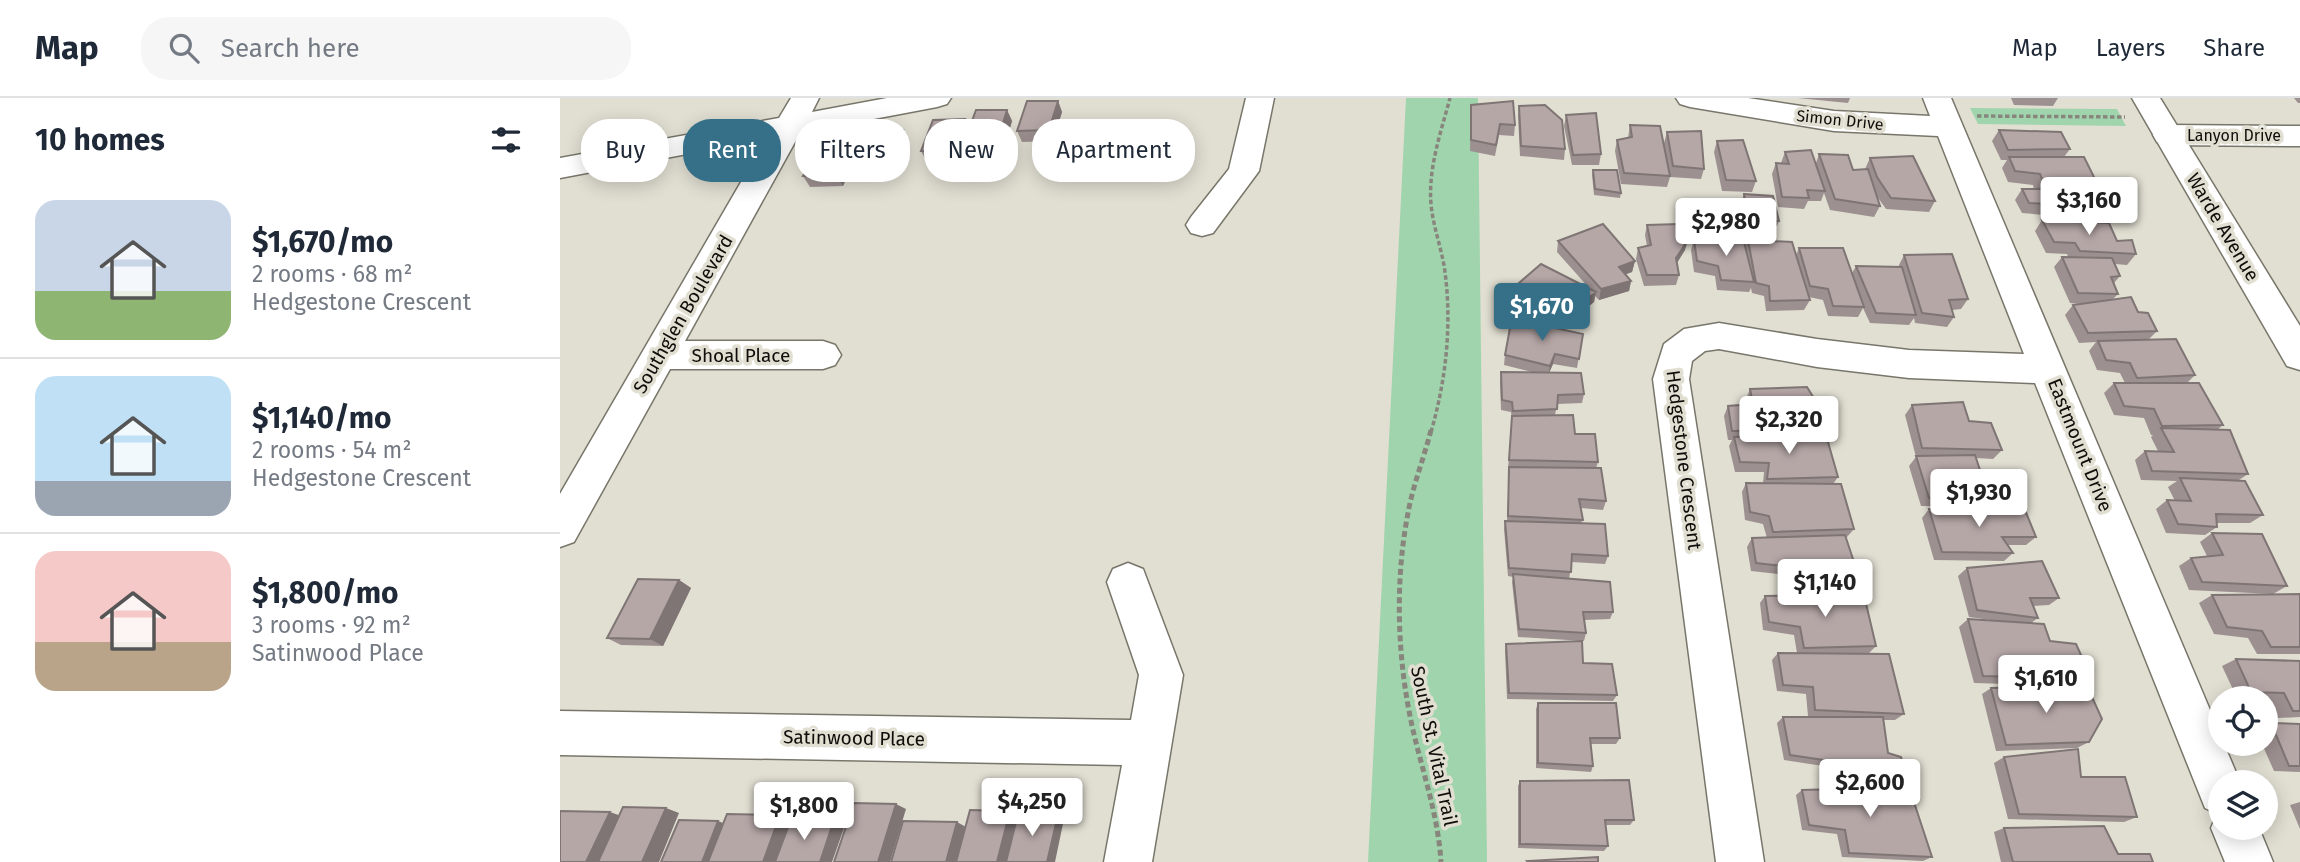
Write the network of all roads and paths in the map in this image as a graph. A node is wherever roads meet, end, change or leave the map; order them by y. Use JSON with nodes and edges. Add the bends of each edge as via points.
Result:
{"nodes":[{"id":1,"x":936,"y":98,"type":"edge"},
{"id":2,"x":1260,"y":98,"type":"edge"},
{"id":3,"x":1450,"y":98,"type":"edge"},
{"id":4,"x":1690,"y":98,"type":"edge"},
{"id":5,"x":2138,"y":108,"type":"edge"},
{"id":6,"x":798,"y":111,"type":"edge"},
{"id":7,"x":1943,"y":114,"type":"edge"},
{"id":8,"x":2168,"y":135,"type":"junction"},
{"id":9,"x":2300,"y":136,"type":"edge"},
{"id":10,"x":567,"y":167,"type":"edge"},
{"id":11,"x":560,"y":193,"type":"edge"},
{"id":12,"x":1202,"y":225,"type":"dead end"},
{"id":13,"x":659,"y":355,"type":"junction"},
{"id":14,"x":822,"y":355,"type":"dead end"},
{"id":15,"x":2300,"y":356,"type":"edge"},
{"id":16,"x":2049,"y":369,"type":"junction"},
{"id":17,"x":560,"y":530,"type":"edge"},
{"id":18,"x":1128,"y":582,"type":"dead end"},
{"id":19,"x":560,"y":733,"type":"edge"},
{"id":20,"x":1148,"y":743,"type":"junction"},
{"id":21,"x":2212,"y":770,"type":"edge"},
{"id":22,"x":2240,"y":840,"type":"edge"},
{"id":23,"x":1128,"y":862,"type":"edge"},
{"id":24,"x":1441,"y":862,"type":"edge"},
{"id":25,"x":1740,"y":862,"type":"edge"},
{"id":26,"x":2249,"y":862,"type":"edge"}],
"edges":[{"from":1,"to":6,"type":"street"},
{"from":2,"to":12,"type":"street","via":[[1244,171]]},
{"from":3,"to":24,"type":"path","name":"South St. Vital Trail","via":[[1432,168],[1431,204],[1445,273],[1447,348],[1442,393],[1408,513],[1400,652],[1411,720],[1439,831]]},
{"from":4,"to":7,"type":"street","name":"Simon Drive","via":[[1824,120]]},
{"from":5,"to":7,"type":"path"},
{"from":5,"to":8,"type":"street","name":"Warde Avenue"},
{"from":6,"to":10,"type":"street"},
{"from":6,"to":13,"type":"street","name":"Southglen Boulevard"},
{"from":7,"to":16,"type":"street","name":"Eastmount Drive"},
{"from":8,"to":9,"type":"street","name":"Lanyon Drive"},
{"from":8,"to":15,"type":"street","name":"Warde Avenue"},
{"from":10,"to":11,"type":"street","via":[[569,180]]},
{"from":13,"to":14,"type":"street","name":"Shoal Place"},
{"from":13,"to":17,"type":"street","name":"Southglen Boulevard"},
{"from":16,"to":21,"type":"street","name":"Eastmount Drive"},
{"from":16,"to":25,"type":"street","name":"Hedgestone Crescent","via":[[1909,364],[1719,336],[1696,339],[1676,354],[1671,379]]},
{"from":18,"to":20,"type":"street","via":[[1161,675]]},
{"from":19,"to":20,"type":"street","name":"Satinwood Place"},
{"from":20,"to":23,"type":"street"},
{"from":22,"to":26,"type":"street"}]}
